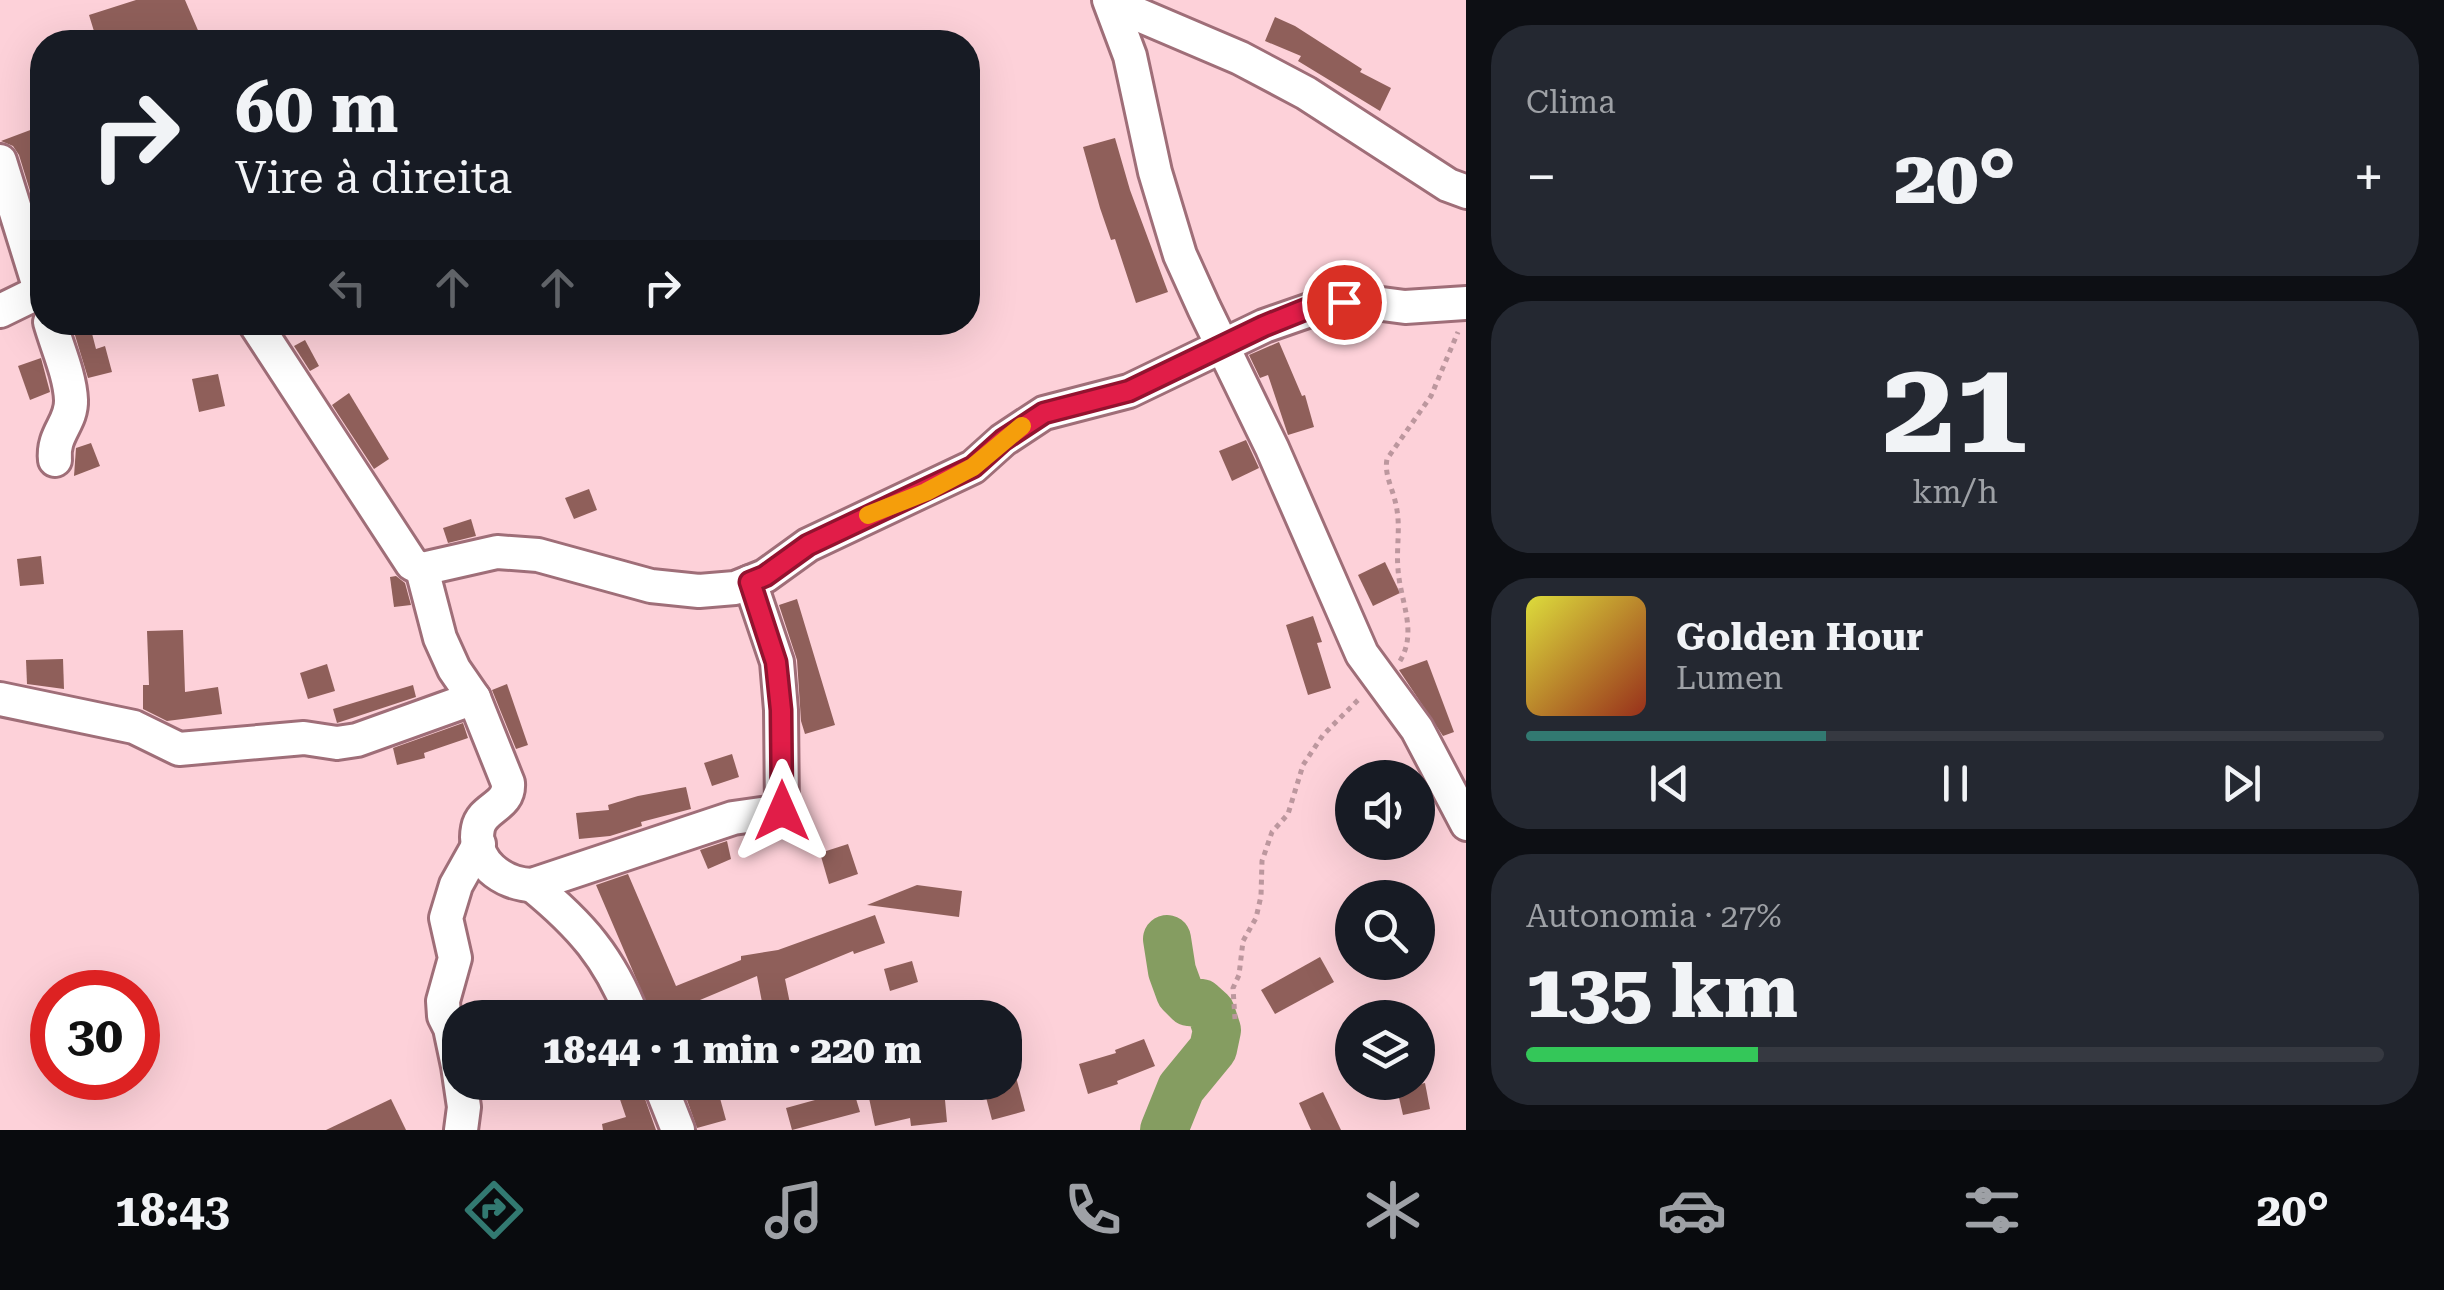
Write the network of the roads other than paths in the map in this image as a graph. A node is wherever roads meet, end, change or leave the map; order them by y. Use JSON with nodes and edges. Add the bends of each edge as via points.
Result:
{"nodes":[{"id":1,"x":1110,"y":2,"type":"edge"},
{"id":2,"x":0,"y":161,"type":"edge"},
{"id":3,"x":1466,"y":192,"type":"edge"},
{"id":4,"x":30,"y":258,"type":"edge"},
{"id":5,"x":30,"y":305,"type":"edge"},
{"id":6,"x":0,"y":310,"type":"edge"},
{"id":7,"x":1463,"y":315,"type":"edge"},
{"id":8,"x":53,"y":335,"type":"edge"},
{"id":9,"x":262,"y":335,"type":"edge"},
{"id":10,"x":1222,"y":344,"type":"junction"},
{"id":11,"x":55,"y":460,"type":"dead end"},
{"id":12,"x":422,"y":570,"type":"junction"},
{"id":13,"x":750,"y":582,"type":"junction"},
{"id":14,"x":474,"y":698,"type":"junction"},
{"id":15,"x":0,"y":699,"type":"edge"},
{"id":16,"x":1466,"y":824,"type":"edge"},
{"id":17,"x":479,"y":844,"type":"junction"},
{"id":18,"x":532,"y":885,"type":"junction"},
{"id":19,"x":625,"y":1000,"type":"edge"},
{"id":20,"x":666,"y":1100,"type":"edge"},
{"id":21,"x":460,"y":1130,"type":"edge"},
{"id":22,"x":678,"y":1130,"type":"edge"}],
"edges":[{"from":1,"to":3,"type":"street","via":[[1306,93]]},
{"from":1,"to":10,"type":"street","via":[[1180,254]]},
{"from":2,"to":4,"type":"street"},
{"from":5,"to":6,"type":"street"},
{"from":7,"to":10,"type":"street","via":[[1333,302]]},
{"from":8,"to":11,"type":"street","via":[[71,402],[53,445]]},
{"from":9,"to":12,"type":"street"},
{"from":10,"to":13,"type":"street","via":[[1129,391],[1044,413],[973,467],[808,545]]},
{"from":10,"to":16,"type":"street","via":[[1362,654],[1417,729]]},
{"from":12,"to":13,"type":"street","via":[[497,552],[651,586],[699,590]]},
{"from":12,"to":14,"type":"street","via":[[440,638]]},
{"from":13,"to":18,"type":"street","via":[[776,662],[782,811],[733,818]]},
{"from":14,"to":15,"type":"street","via":[[356,740],[200,749],[179,749],[134,727]]},
{"from":14,"to":17,"type":"street","via":[[508,793],[484,817]]},
{"from":17,"to":18,"type":"street","via":[[501,879]]},
{"from":17,"to":21,"type":"street","via":[[446,918],[455,958],[443,1001],[464,1107]]},
{"from":18,"to":19,"type":"street","via":[[606,958]]},
{"from":20,"to":22,"type":"street"}]}
